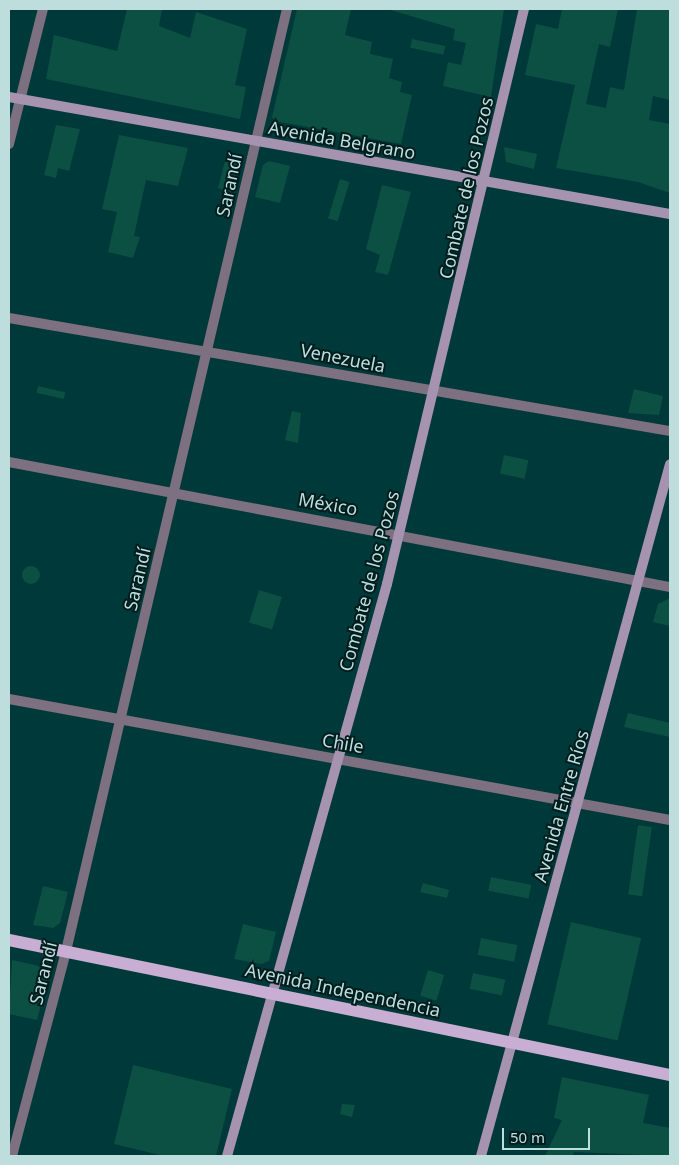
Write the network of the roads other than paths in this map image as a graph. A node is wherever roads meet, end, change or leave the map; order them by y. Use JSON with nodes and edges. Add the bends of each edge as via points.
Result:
{"nodes":[{"id":1,"x":43,"y":9,"type":"edge"},
{"id":2,"x":287,"y":9,"type":"edge"},
{"id":3,"x":524,"y":9,"type":"edge"},
{"id":4,"x":9,"y":96,"type":"edge"},
{"id":5,"x":20,"y":99,"type":"junction"},
{"id":6,"x":255,"y":141,"type":"junction"},
{"id":7,"x":9,"y":144,"type":"edge"},
{"id":8,"x":484,"y":182,"type":"junction"},
{"id":9,"x":670,"y":214,"type":"edge"},
{"id":10,"x":9,"y":318,"type":"edge"},
{"id":11,"x":210,"y":350,"type":"junction"},
{"id":12,"x":434,"y":392,"type":"junction"},
{"id":13,"x":670,"y":431,"type":"edge"},
{"id":14,"x":9,"y":462,"type":"edge"},
{"id":15,"x":670,"y":464,"type":"edge"},
{"id":16,"x":174,"y":494,"type":"junction"},
{"id":17,"x":400,"y":533,"type":"junction"},
{"id":18,"x":641,"y":582,"type":"junction"},
{"id":19,"x":670,"y":587,"type":"edge"},
{"id":20,"x":9,"y":699,"type":"edge"},
{"id":21,"x":120,"y":719,"type":"junction"},
{"id":22,"x":337,"y":758,"type":"junction"},
{"id":23,"x":578,"y":803,"type":"junction"},
{"id":24,"x":670,"y":820,"type":"edge"},
{"id":25,"x":9,"y":940,"type":"edge"},
{"id":26,"x":66,"y":951,"type":"junction"},
{"id":27,"x":273,"y":993,"type":"junction"},
{"id":28,"x":512,"y":1044,"type":"junction"},
{"id":29,"x":670,"y":1075,"type":"edge"},
{"id":30,"x":12,"y":1156,"type":"edge"},
{"id":31,"x":227,"y":1156,"type":"edge"},
{"id":32,"x":481,"y":1156,"type":"edge"}],
"edges":[{"from":1,"to":5,"type":"street"},
{"from":2,"to":6,"type":"street","name":"Sarandí"},
{"from":3,"to":8,"type":"main road","name":"Combate de los Pozos"},
{"from":4,"to":5,"type":"main road","name":"Avenida Belgrano"},
{"from":5,"to":6,"type":"main road","name":"Avenida Belgrano"},
{"from":5,"to":7,"type":"street"},
{"from":6,"to":8,"type":"main road","name":"Avenida Belgrano"},
{"from":6,"to":11,"type":"street","name":"Sarandí"},
{"from":8,"to":9,"type":"main road","name":"Avenida Belgrano"},
{"from":8,"to":12,"type":"main road","name":"Combate de los Pozos"},
{"from":10,"to":11,"type":"street","name":"Venezuela"},
{"from":11,"to":12,"type":"street","name":"Venezuela"},
{"from":11,"to":16,"type":"street","name":"Sarandí"},
{"from":12,"to":13,"type":"street","name":"Venezuela"},
{"from":12,"to":17,"type":"main road","name":"Combate de los Pozos"},
{"from":14,"to":16,"type":"street","name":"México"},
{"from":15,"to":18,"type":"main road","name":"Avenida Entre Ríos"},
{"from":16,"to":17,"type":"street","name":"México"},
{"from":16,"to":21,"type":"street","name":"Sarandí"},
{"from":17,"to":18,"type":"street","name":"México"},
{"from":17,"to":22,"type":"main road","name":"Combate de los Pozos"},
{"from":18,"to":19,"type":"street","name":"México"},
{"from":18,"to":23,"type":"main road","name":"Avenida Entre Ríos"},
{"from":20,"to":21,"type":"street","name":"Chile"},
{"from":21,"to":22,"type":"street","name":"Chile"},
{"from":21,"to":26,"type":"street","name":"Sarandí"},
{"from":22,"to":23,"type":"street","name":"Chile"},
{"from":22,"to":27,"type":"main road","name":"Combate de los Pozos"},
{"from":23,"to":24,"type":"street","name":"Chile"},
{"from":23,"to":28,"type":"main road","name":"Avenida Entre Ríos"},
{"from":25,"to":26,"type":"main road","name":"Avenida Independencia"},
{"from":26,"to":27,"type":"main road","name":"Avenida Independencia"},
{"from":26,"to":30,"type":"street","name":"Sarandí"},
{"from":27,"to":28,"type":"main road","name":"Avenida Independencia"},
{"from":27,"to":31,"type":"main road","name":"Combate de los Pozos"},
{"from":28,"to":29,"type":"main road","name":"Avenida Independencia"},
{"from":28,"to":32,"type":"main road","name":"Avenida Entre Ríos"}]}
